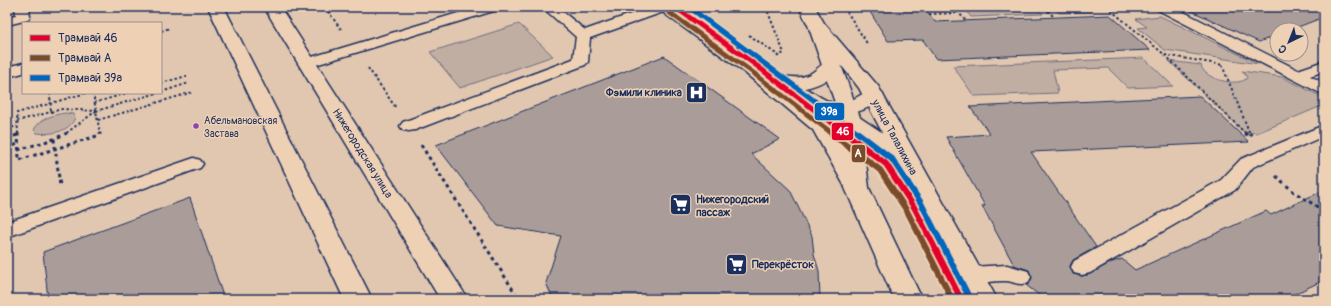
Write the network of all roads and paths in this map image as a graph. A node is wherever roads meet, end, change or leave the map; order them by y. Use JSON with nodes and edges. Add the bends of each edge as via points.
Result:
{"nodes":[{"id":1,"x":22,"y":7,"type":"edge"},
{"id":2,"x":216,"y":7,"type":"edge"},
{"id":3,"x":272,"y":7,"type":"edge"},
{"id":4,"x":325,"y":7,"type":"edge"},
{"id":5,"x":492,"y":7,"type":"edge"},
{"id":6,"x":549,"y":7,"type":"edge"},
{"id":7,"x":664,"y":7,"type":"edge"},
{"id":8,"x":667,"y":7,"type":"edge"},
{"id":9,"x":954,"y":7,"type":"edge"},
{"id":10,"x":1044,"y":7,"type":"edge"},
{"id":11,"x":1107,"y":7,"type":"edge"},
{"id":12,"x":1163,"y":7,"type":"edge"},
{"id":13,"x":959,"y":13,"type":"junction"},
{"id":14,"x":929,"y":14,"type":"dead end"},
{"id":15,"x":812,"y":16,"type":"edge"},
{"id":16,"x":1054,"y":17,"type":"dead end"},
{"id":17,"x":965,"y":20,"type":"dead end"},
{"id":18,"x":7,"y":21,"type":"edge"},
{"id":19,"x":170,"y":28,"type":"dead end"},
{"id":20,"x":162,"y":31,"type":"edge"},
{"id":21,"x":583,"y":36,"type":"junction"},
{"id":22,"x":354,"y":49,"type":"junction"},
{"id":23,"x":1165,"y":55,"type":"junction"},
{"id":24,"x":307,"y":63,"type":"junction"},
{"id":25,"x":1230,"y":65,"type":"dead end"},
{"id":26,"x":831,"y":66,"type":"junction"},
{"id":27,"x":1324,"y":66,"type":"edge"},
{"id":28,"x":22,"y":68,"type":"edge"},
{"id":29,"x":751,"y":68,"type":"junction"},
{"id":30,"x":7,"y":72,"type":"edge"},
{"id":31,"x":1297,"y":75,"type":"junction"},
{"id":32,"x":187,"y":76,"type":"dead end"},
{"id":33,"x":774,"y":80,"type":"junction"},
{"id":34,"x":162,"y":83,"type":"edge"},
{"id":35,"x":189,"y":83,"type":"dead end"},
{"id":36,"x":1324,"y":89,"type":"edge"},
{"id":37,"x":162,"y":92,"type":"edge"},
{"id":38,"x":193,"y":92,"type":"dead end"},
{"id":39,"x":50,"y":94,"type":"edge"},
{"id":40,"x":82,"y":94,"type":"edge"},
{"id":41,"x":93,"y":94,"type":"edge"},
{"id":42,"x":124,"y":94,"type":"edge"},
{"id":43,"x":154,"y":94,"type":"edge"},
{"id":44,"x":873,"y":95,"type":"junction"},
{"id":45,"x":51,"y":103,"type":"junction"},
{"id":46,"x":94,"y":103,"type":"junction"},
{"id":47,"x":796,"y":106,"type":"junction"},
{"id":48,"x":52,"y":111,"type":"junction"},
{"id":49,"x":96,"y":111,"type":"junction"},
{"id":50,"x":843,"y":113,"type":"junction"},
{"id":51,"x":98,"y":120,"type":"junction"},
{"id":52,"x":17,"y":121,"type":"junction"},
{"id":53,"x":17,"y":126,"type":"junction"},
{"id":54,"x":409,"y":126,"type":"junction"},
{"id":55,"x":7,"y":129,"type":"edge"},
{"id":56,"x":1324,"y":130,"type":"edge"},
{"id":57,"x":18,"y":135,"type":"junction"},
{"id":58,"x":7,"y":138,"type":"edge"},
{"id":59,"x":54,"y":139,"type":"junction"},
{"id":60,"x":1254,"y":142,"type":"dead end"},
{"id":61,"x":18,"y":144,"type":"junction"},
{"id":62,"x":7,"y":148,"type":"edge"},
{"id":63,"x":56,"y":149,"type":"junction"},
{"id":64,"x":18,"y":150,"type":"junction"},
{"id":65,"x":908,"y":160,"type":"junction"},
{"id":66,"x":194,"y":164,"type":"dead end"},
{"id":67,"x":857,"y":188,"type":"junction"},
{"id":68,"x":62,"y":210,"type":"junction"},
{"id":69,"x":7,"y":230,"type":"edge"},
{"id":70,"x":1082,"y":267,"type":"dead end"},
{"id":71,"x":970,"y":275,"type":"junction"},
{"id":72,"x":1020,"y":277,"type":"dead end"},
{"id":73,"x":358,"y":299,"type":"edge"},
{"id":74,"x":454,"y":299,"type":"edge"},
{"id":75,"x":519,"y":299,"type":"edge"},
{"id":76,"x":908,"y":299,"type":"edge"},
{"id":77,"x":983,"y":299,"type":"edge"}],
"edges":[{"from":1,"to":18,"type":"lane","via":[[23,17]]},
{"from":2,"to":73,"type":"street"},
{"from":3,"to":24,"type":"street","name":"Нижегородская улица"},
{"from":4,"to":22,"type":"path"},
{"from":5,"to":22,"type":"lane"},
{"from":6,"to":21,"type":"lane"},
{"from":7,"to":21,"type":"lane"},
{"from":8,"to":29,"type":"street"},
{"from":9,"to":13,"type":"path"},
{"from":10,"to":16,"type":"path"},
{"from":11,"to":23,"type":"path"},
{"from":12,"to":31,"type":"lane"},
{"from":13,"to":14,"type":"path"},
{"from":13,"to":17,"type":"path"},
{"from":15,"to":26,"type":"street","name":"улица Талалихина"},
{"from":15,"to":44,"type":"street","name":"улица Талалихина"},
{"from":19,"to":20,"type":"path"},
{"from":21,"to":54,"type":"lane","via":[[580,62]]},
{"from":22,"to":24,"type":"lane"},
{"from":22,"to":54,"type":"path"},
{"from":23,"to":25,"type":"path"},
{"from":23,"to":60,"type":"path"},
{"from":24,"to":74,"type":"street","name":"Нижегородская улица"},
{"from":26,"to":33,"type":"street","via":[[817,79],[798,84]]},
{"from":26,"to":50,"type":"street","name":"улица Талалихина"},
{"from":27,"to":31,"type":"lane"},
{"from":28,"to":30,"type":"lane"},
{"from":29,"to":33,"type":"street"},
{"from":29,"to":47,"type":"street"},
{"from":31,"to":36,"type":"lane"},
{"from":32,"to":34,"type":"path"},
{"from":33,"to":50,"type":"street"},
{"from":35,"to":37,"type":"path"},
{"from":38,"to":51,"type":"path"},
{"from":39,"to":45,"type":"path"},
{"from":40,"to":45,"type":"path"},
{"from":41,"to":46,"type":"path"},
{"from":42,"to":46,"type":"path"},
{"from":43,"to":49,"type":"path"},
{"from":44,"to":50,"type":"street"},
{"from":44,"to":65,"type":"street","name":"улица Талалихина"},
{"from":45,"to":48,"type":"path"},
{"from":45,"to":52,"type":"path","via":[[17,113]]},
{"from":46,"to":49,"type":"path"},
{"from":47,"to":50,"type":"street"},
{"from":47,"to":67,"type":"street","via":[[821,126]]},
{"from":48,"to":49,"type":"path"},
{"from":48,"to":52,"type":"path"},
{"from":49,"to":51,"type":"path"},
{"from":49,"to":59,"type":"path","via":[[67,133]]},
{"from":50,"to":65,"type":"street"},
{"from":50,"to":67,"type":"street","name":"улица Талалихина"},
{"from":51,"to":63,"type":"path","via":[[100,135]]},
{"from":52,"to":53,"type":"path"},
{"from":53,"to":55,"type":"path"},
{"from":53,"to":57,"type":"path"},
{"from":54,"to":75,"type":"path"},
{"from":56,"to":70,"type":"lane","via":[[1247,163],[1228,185]]},
{"from":57,"to":58,"type":"path"},
{"from":57,"to":61,"type":"path"},
{"from":59,"to":63,"type":"path"},
{"from":59,"to":64,"type":"path"},
{"from":61,"to":62,"type":"path"},
{"from":61,"to":64,"type":"path"},
{"from":63,"to":64,"type":"path","via":[[19,160]]},
{"from":63,"to":68,"type":"path"},
{"from":65,"to":71,"type":"street","name":"улица Талалихина"},
{"from":66,"to":68,"type":"lane"},
{"from":67,"to":76,"type":"street","name":"улица Талалихина"},
{"from":68,"to":69,"type":"lane"},
{"from":71,"to":72,"type":"lane","via":[[1007,273]]},
{"from":71,"to":77,"type":"street","name":"улица Талалихина"}]}
